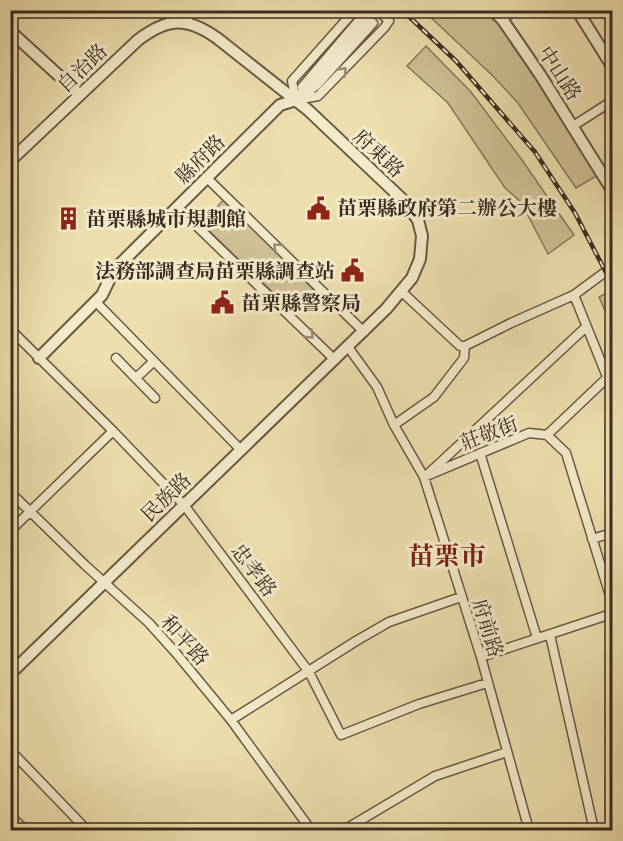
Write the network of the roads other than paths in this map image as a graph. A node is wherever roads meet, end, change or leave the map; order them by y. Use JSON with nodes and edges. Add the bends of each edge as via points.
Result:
{"nodes":[{"id":1,"x":184,"y":10,"type":"edge"},
{"id":2,"x":355,"y":10,"type":"edge"},
{"id":3,"x":378,"y":10,"type":"edge"},
{"id":4,"x":492,"y":10,"type":"edge"},
{"id":5,"x":516,"y":10,"type":"edge"},
{"id":6,"x":577,"y":10,"type":"edge"},
{"id":7,"x":369,"y":19,"type":"dead end"},
{"id":8,"x":502,"y":19,"type":"junction"},
{"id":9,"x":189,"y":24,"type":"junction"},
{"id":10,"x":10,"y":32,"type":"edge"},
{"id":11,"x":612,"y":66,"type":"edge"},
{"id":12,"x":80,"y":94,"type":"junction"},
{"id":13,"x":296,"y":100,"type":"junction"},
{"id":14,"x":612,"y":100,"type":"edge"},
{"id":15,"x":573,"y":126,"type":"junction"},
{"id":16,"x":10,"y":161,"type":"edge"},
{"id":17,"x":207,"y":178,"type":"junction"},
{"id":18,"x":612,"y":190,"type":"edge"},
{"id":19,"x":177,"y":207,"type":"junction"},
{"id":20,"x":612,"y":267,"type":"edge"},
{"id":21,"x":402,"y":292,"type":"junction"},
{"id":22,"x":574,"y":295,"type":"junction"},
{"id":23,"x":95,"y":301,"type":"junction"},
{"id":24,"x":586,"y":327,"type":"junction"},
{"id":25,"x":10,"y":329,"type":"edge"},
{"id":26,"x":364,"y":332,"type":"junction"},
{"id":27,"x":465,"y":346,"type":"junction"},
{"id":28,"x":348,"y":347,"type":"junction"},
{"id":29,"x":39,"y":358,"type":"junction"},
{"id":30,"x":116,"y":358,"type":"dead end"},
{"id":31,"x":335,"y":360,"type":"junction"},
{"id":32,"x":154,"y":361,"type":"junction"},
{"id":33,"x":608,"y":377,"type":"junction"},
{"id":34,"x":136,"y":378,"type":"junction"},
{"id":35,"x":612,"y":389,"type":"edge"},
{"id":36,"x":155,"y":398,"type":"dead end"},
{"id":37,"x":394,"y":425,"type":"junction"},
{"id":38,"x":113,"y":431,"type":"junction"},
{"id":39,"x":547,"y":435,"type":"junction"},
{"id":40,"x":241,"y":450,"type":"junction"},
{"id":41,"x":480,"y":453,"type":"junction"},
{"id":42,"x":424,"y":477,"type":"junction"},
{"id":43,"x":10,"y":492,"type":"edge"},
{"id":44,"x":184,"y":505,"type":"junction"},
{"id":45,"x":30,"y":511,"type":"junction"},
{"id":46,"x":10,"y":531,"type":"edge"},
{"id":47,"x":612,"y":533,"type":"edge"},
{"id":48,"x":592,"y":539,"type":"junction"},
{"id":49,"x":104,"y":583,"type":"junction"},
{"id":50,"x":461,"y":597,"type":"junction"},
{"id":51,"x":612,"y":599,"type":"edge"},
{"id":52,"x":612,"y":618,"type":"edge"},
{"id":53,"x":550,"y":635,"type":"junction"},
{"id":54,"x":537,"y":638,"type":"junction"},
{"id":55,"x":481,"y":657,"type":"junction"},
{"id":56,"x":309,"y":672,"type":"junction"},
{"id":57,"x":10,"y":674,"type":"edge"},
{"id":58,"x":487,"y":683,"type":"junction"},
{"id":59,"x":231,"y":720,"type":"junction"},
{"id":60,"x":10,"y":750,"type":"edge"},
{"id":61,"x":507,"y":752,"type":"junction"},
{"id":62,"x":612,"y":827,"type":"edge"},
{"id":63,"x":345,"y":830,"type":"edge"},
{"id":64,"x":87,"y":831,"type":"edge"},
{"id":65,"x":311,"y":831,"type":"edge"},
{"id":66,"x":529,"y":831,"type":"edge"},
{"id":67,"x":594,"y":831,"type":"edge"},
{"id":68,"x":600,"y":831,"type":"edge"}],
"edges":[{"from":1,"to":9,"type":"street"},
{"from":2,"to":13,"type":"street","via":[[292,81]]},
{"from":13,"to":3,"type":"street","one_way":true,"via":[[318,96],[384,28],[389,21]]},
{"from":4,"to":8,"type":"street","name":"中山路"},
{"from":5,"to":8,"type":"street"},
{"from":6,"to":11,"type":"street"},
{"from":7,"to":13,"type":"street","name":"縣府路"},
{"from":8,"to":15,"type":"street","name":"中山路"},
{"from":9,"to":12,"type":"street","name":"自治路","via":[[172,22],[155,27]]},
{"from":9,"to":13,"type":"street","name":"府東路","via":[[217,38]]},
{"from":10,"to":12,"type":"street"},
{"from":12,"to":16,"type":"street","name":"自治路"},
{"from":13,"to":17,"type":"street","name":"縣府路","via":[[280,105]]},
{"from":13,"to":21,"type":"street","name":"府東路","via":[[402,199],[418,220],[422,236],[420,259]]},
{"from":14,"to":15,"type":"street"},
{"from":15,"to":18,"type":"street","name":"中山路"},
{"from":17,"to":19,"type":"street","name":"縣府路"},
{"from":26,"to":17,"type":"street","one_way":true},
{"from":19,"to":23,"type":"street","name":"縣府路","via":[[114,270]]},
{"from":19,"to":31,"type":"street","one_way":true},
{"from":20,"to":22,"type":"street"},
{"from":21,"to":26,"type":"street","name":"府東路"},
{"from":21,"to":27,"type":"street","via":[[460,346]]},
{"from":22,"to":24,"type":"street"},
{"from":22,"to":27,"type":"street"},
{"from":23,"to":29,"type":"street","name":"縣府路"},
{"from":23,"to":32,"type":"street"},
{"from":24,"to":33,"type":"street"},
{"from":24,"to":42,"type":"street"},
{"from":25,"to":29,"type":"street","name":"忠孝路"},
{"from":26,"to":28,"type":"street","name":"府東路"},
{"from":27,"to":37,"type":"street","via":[[464,358],[434,397]]},
{"from":28,"to":31,"type":"street","name":"民族路"},
{"from":28,"to":37,"type":"street","name":"府前路","via":[[377,387]]},
{"from":29,"to":38,"type":"street","name":"忠孝路"},
{"from":30,"to":34,"type":"street"},
{"from":31,"to":40,"type":"street","name":"民族路"},
{"from":32,"to":34,"type":"street"},
{"from":32,"to":40,"type":"street"},
{"from":33,"to":35,"type":"street"},
{"from":33,"to":39,"type":"street"},
{"from":34,"to":36,"type":"street"},
{"from":37,"to":42,"type":"street","name":"府前路"},
{"from":38,"to":44,"type":"street","name":"忠孝路"},
{"from":38,"to":45,"type":"street"},
{"from":39,"to":41,"type":"street","name":"莊敬街","via":[[529,434]]},
{"from":39,"to":48,"type":"street","name":"莊敬街","via":[[566,453]]},
{"from":40,"to":44,"type":"street","name":"民族路"},
{"from":41,"to":42,"type":"street","name":"莊敬街"},
{"from":41,"to":54,"type":"street"},
{"from":42,"to":50,"type":"street","name":"府前路"},
{"from":43,"to":45,"type":"street","name":"和平路"},
{"from":44,"to":49,"type":"street","name":"民族路"},
{"from":44,"to":56,"type":"street","name":"忠孝路"},
{"from":45,"to":46,"type":"street"},
{"from":45,"to":49,"type":"street","name":"和平路"},
{"from":47,"to":48,"type":"street"},
{"from":48,"to":51,"type":"street","name":"莊敬街"},
{"from":49,"to":57,"type":"street","name":"民族路"},
{"from":49,"to":59,"type":"street","name":"和平路","via":[[149,623]]},
{"from":50,"to":55,"type":"street","name":"府前路"},
{"from":50,"to":56,"type":"street","via":[[389,622]]},
{"from":51,"to":52,"type":"street","name":"莊敬街"},
{"from":52,"to":53,"type":"street"},
{"from":53,"to":54,"type":"street"},
{"from":53,"to":67,"type":"street"},
{"from":54,"to":55,"type":"street"},
{"from":55,"to":58,"type":"street","name":"府前路"},
{"from":56,"to":58,"type":"street","name":"忠孝路","via":[[341,735],[419,704]]},
{"from":56,"to":59,"type":"street"},
{"from":58,"to":61,"type":"street","name":"府前路"},
{"from":59,"to":65,"type":"street","name":"和平路"},
{"from":60,"to":64,"type":"street"},
{"from":61,"to":63,"type":"street","via":[[435,776]]},
{"from":61,"to":66,"type":"street","name":"府前路"},
{"from":62,"to":68,"type":"street"}]}
